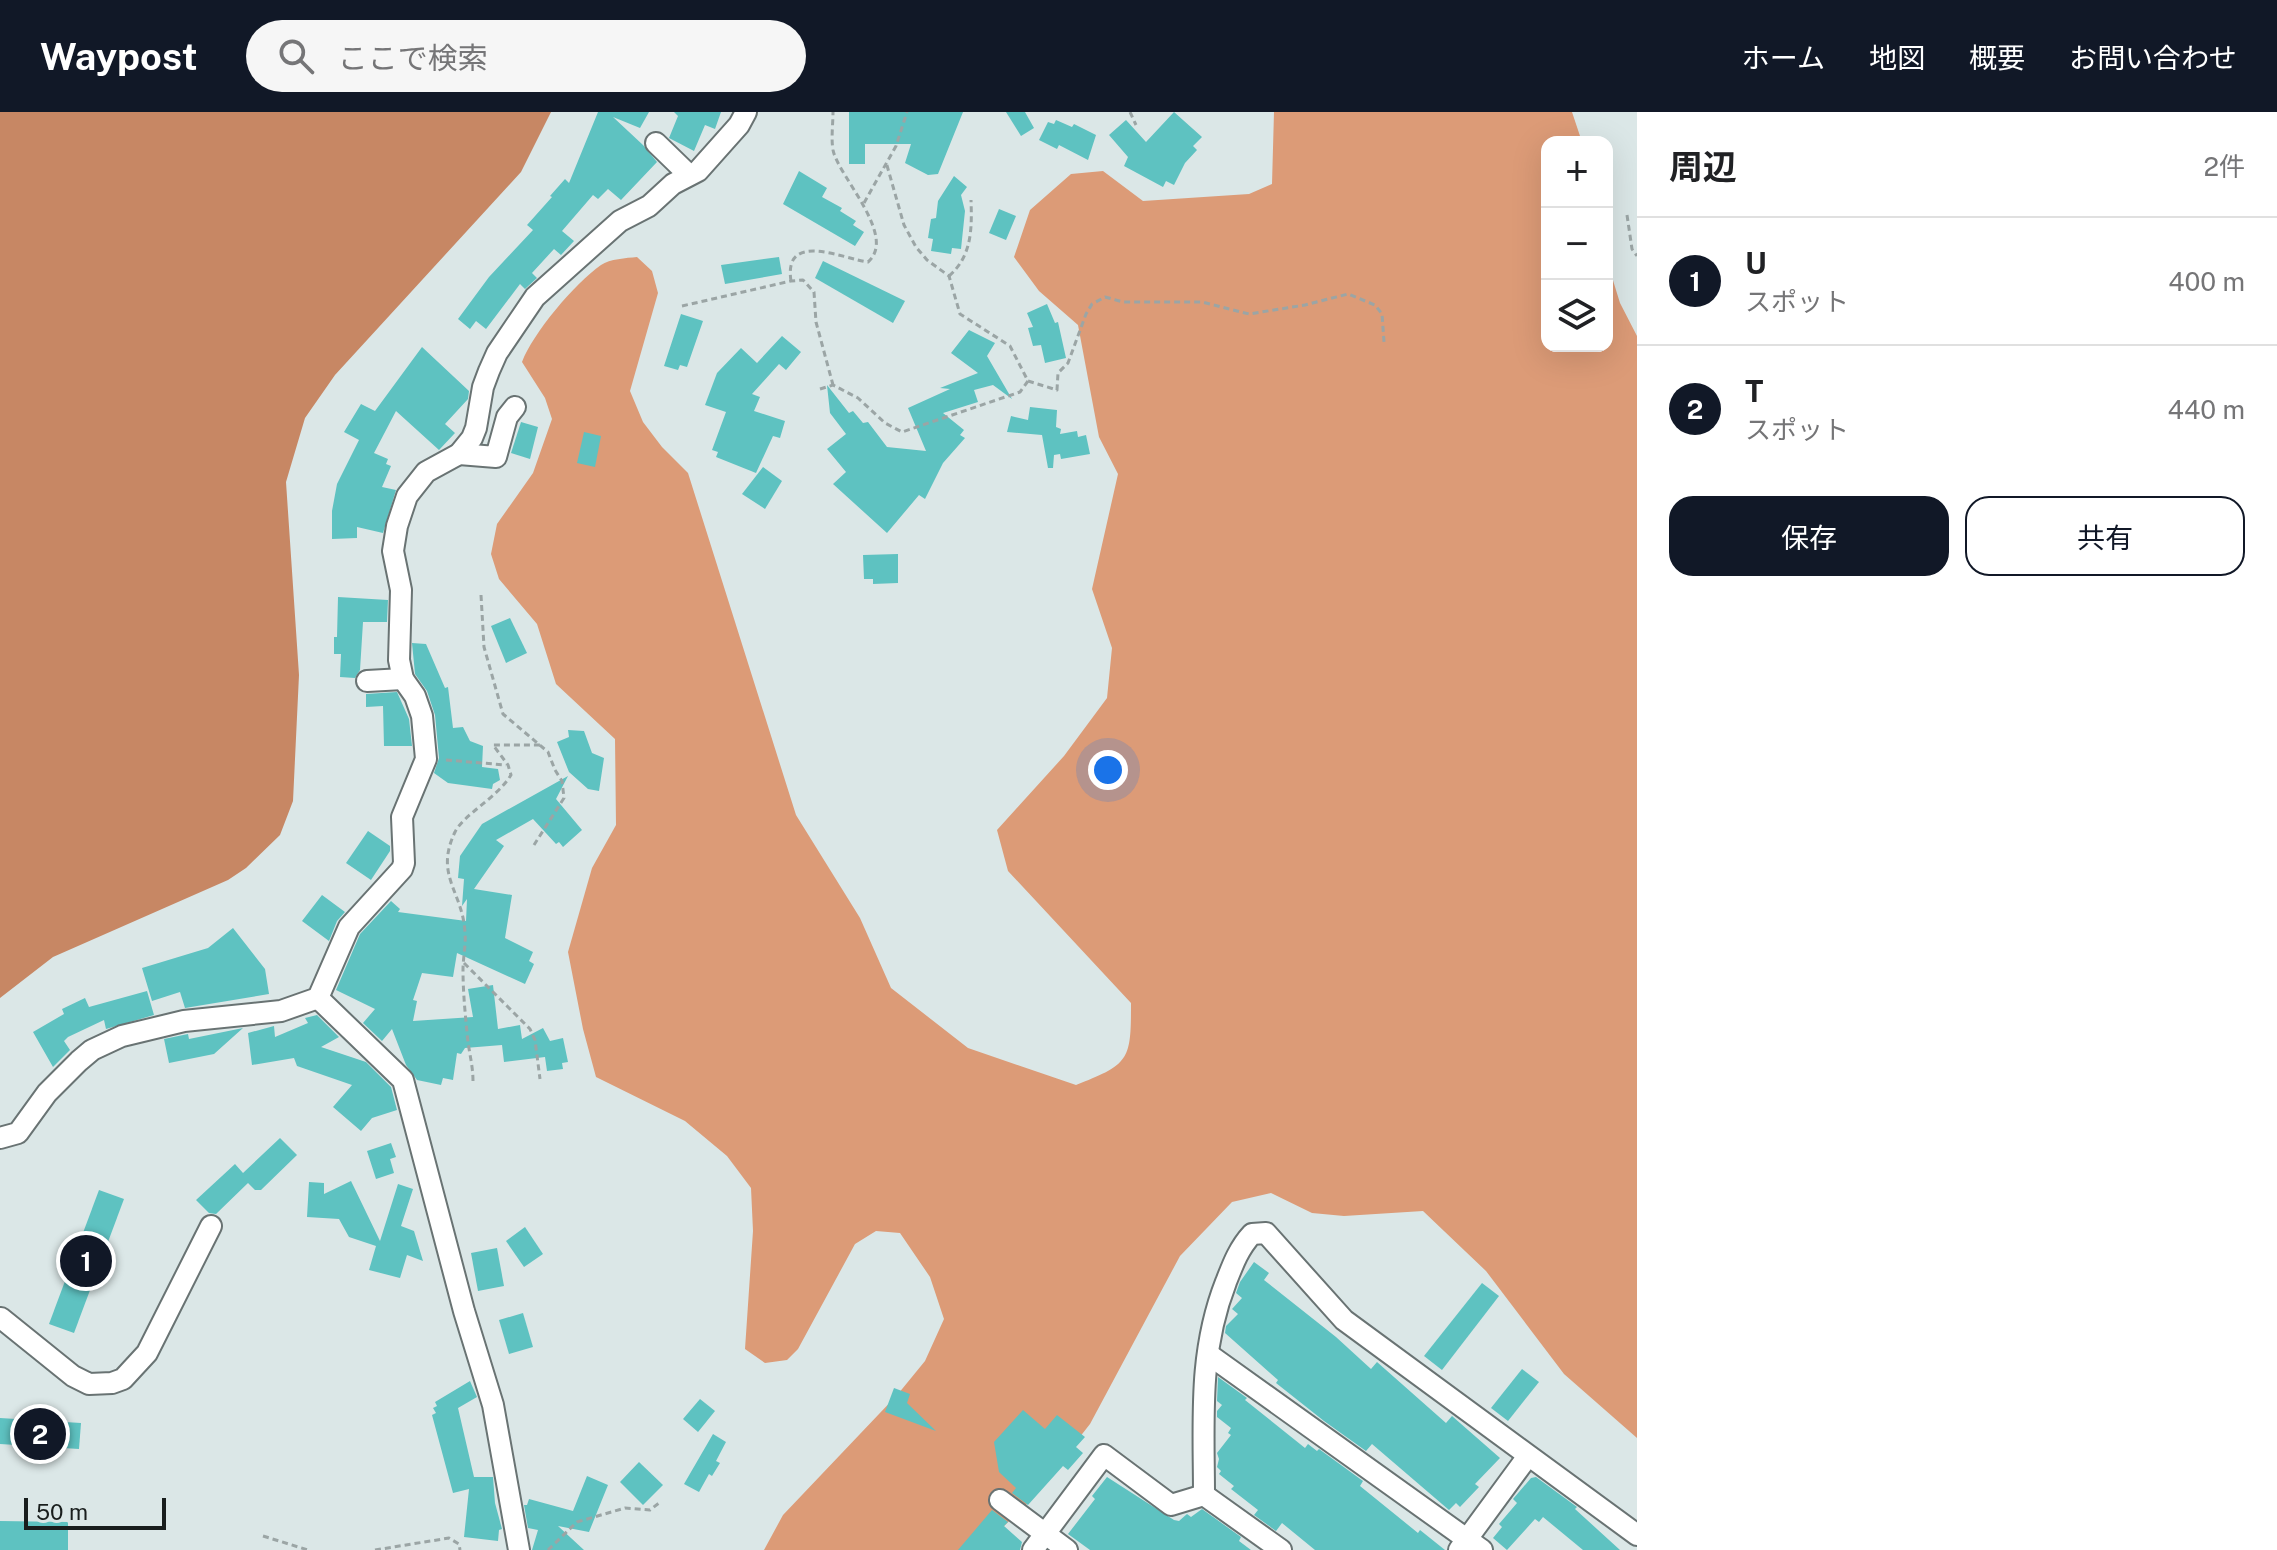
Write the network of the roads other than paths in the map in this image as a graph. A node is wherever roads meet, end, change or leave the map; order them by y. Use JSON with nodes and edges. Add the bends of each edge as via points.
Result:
{"nodes":[{"id":1,"x":735,"y":112,"type":"edge"},
{"id":2,"x":746,"y":112,"type":"edge"},
{"id":3,"x":656,"y":143,"type":"dead end"},
{"id":4,"x":717,"y":152,"type":"junction"},
{"id":5,"x":689,"y":175,"type":"junction"},
{"id":6,"x":515,"y":407,"type":"dead end"},
{"id":7,"x":459,"y":454,"type":"junction"},
{"id":8,"x":403,"y":679,"type":"junction"},
{"id":9,"x":367,"y":681,"type":"dead end"},
{"id":10,"x":318,"y":998,"type":"junction"},
{"id":11,"x":0,"y":1138,"type":"edge"},
{"id":12,"x":211,"y":1226,"type":"dead end"},
{"id":13,"x":0,"y":1319,"type":"edge"},
{"id":14,"x":1208,"y":1354,"type":"junction"},
{"id":15,"x":1528,"y":1456,"type":"junction"},
{"id":16,"x":1204,"y":1495,"type":"junction"},
{"id":17,"x":1000,"y":1500,"type":"dead end"},
{"id":18,"x":1637,"y":1535,"type":"edge"},
{"id":19,"x":1039,"y":1542,"type":"edge"},
{"id":20,"x":1469,"y":1546,"type":"edge"},
{"id":21,"x":519,"y":1550,"type":"edge"},
{"id":22,"x":1067,"y":1550,"type":"edge"},
{"id":23,"x":1281,"y":1550,"type":"edge"}],
"edges":[{"from":1,"to":4,"type":"street"},
{"from":2,"to":4,"type":"street"},
{"from":3,"to":5,"type":"street"},
{"from":4,"to":5,"type":"street"},
{"from":5,"to":7,"type":"street","via":[[620,221],[535,297],[497,353],[483,387],[476,428]]},
{"from":6,"to":7,"type":"street","via":[[496,457]]},
{"from":7,"to":8,"type":"street","via":[[416,483],[397,526],[393,551],[401,590]]},
{"from":8,"to":9,"type":"street"},
{"from":8,"to":10,"type":"street","via":[[422,716],[426,759],[402,817],[404,863],[349,927]]},
{"from":10,"to":11,"type":"street","via":[[281,1011],[184,1021],[122,1036],[92,1050],[47,1093],[18,1133]]},
{"from":10,"to":21,"type":"street","via":[[403,1080],[493,1405]]},
{"from":12,"to":13,"type":"street","via":[[147,1353],[123,1379],[89,1384]]},
{"from":14,"to":15,"type":"street","via":[[1216,1308],[1240,1246],[1252,1234],[1266,1233],[1344,1320]]},
{"from":14,"to":16,"type":"street","via":[[1203,1378]]},
{"from":14,"to":20,"type":"street"},
{"from":15,"to":18,"type":"street"},
{"from":15,"to":20,"type":"street"},
{"from":16,"to":19,"type":"street","via":[[1171,1505],[1104,1455]]},
{"from":16,"to":23,"type":"street"},
{"from":17,"to":19,"type":"street"},
{"from":19,"to":22,"type":"street"}]}
